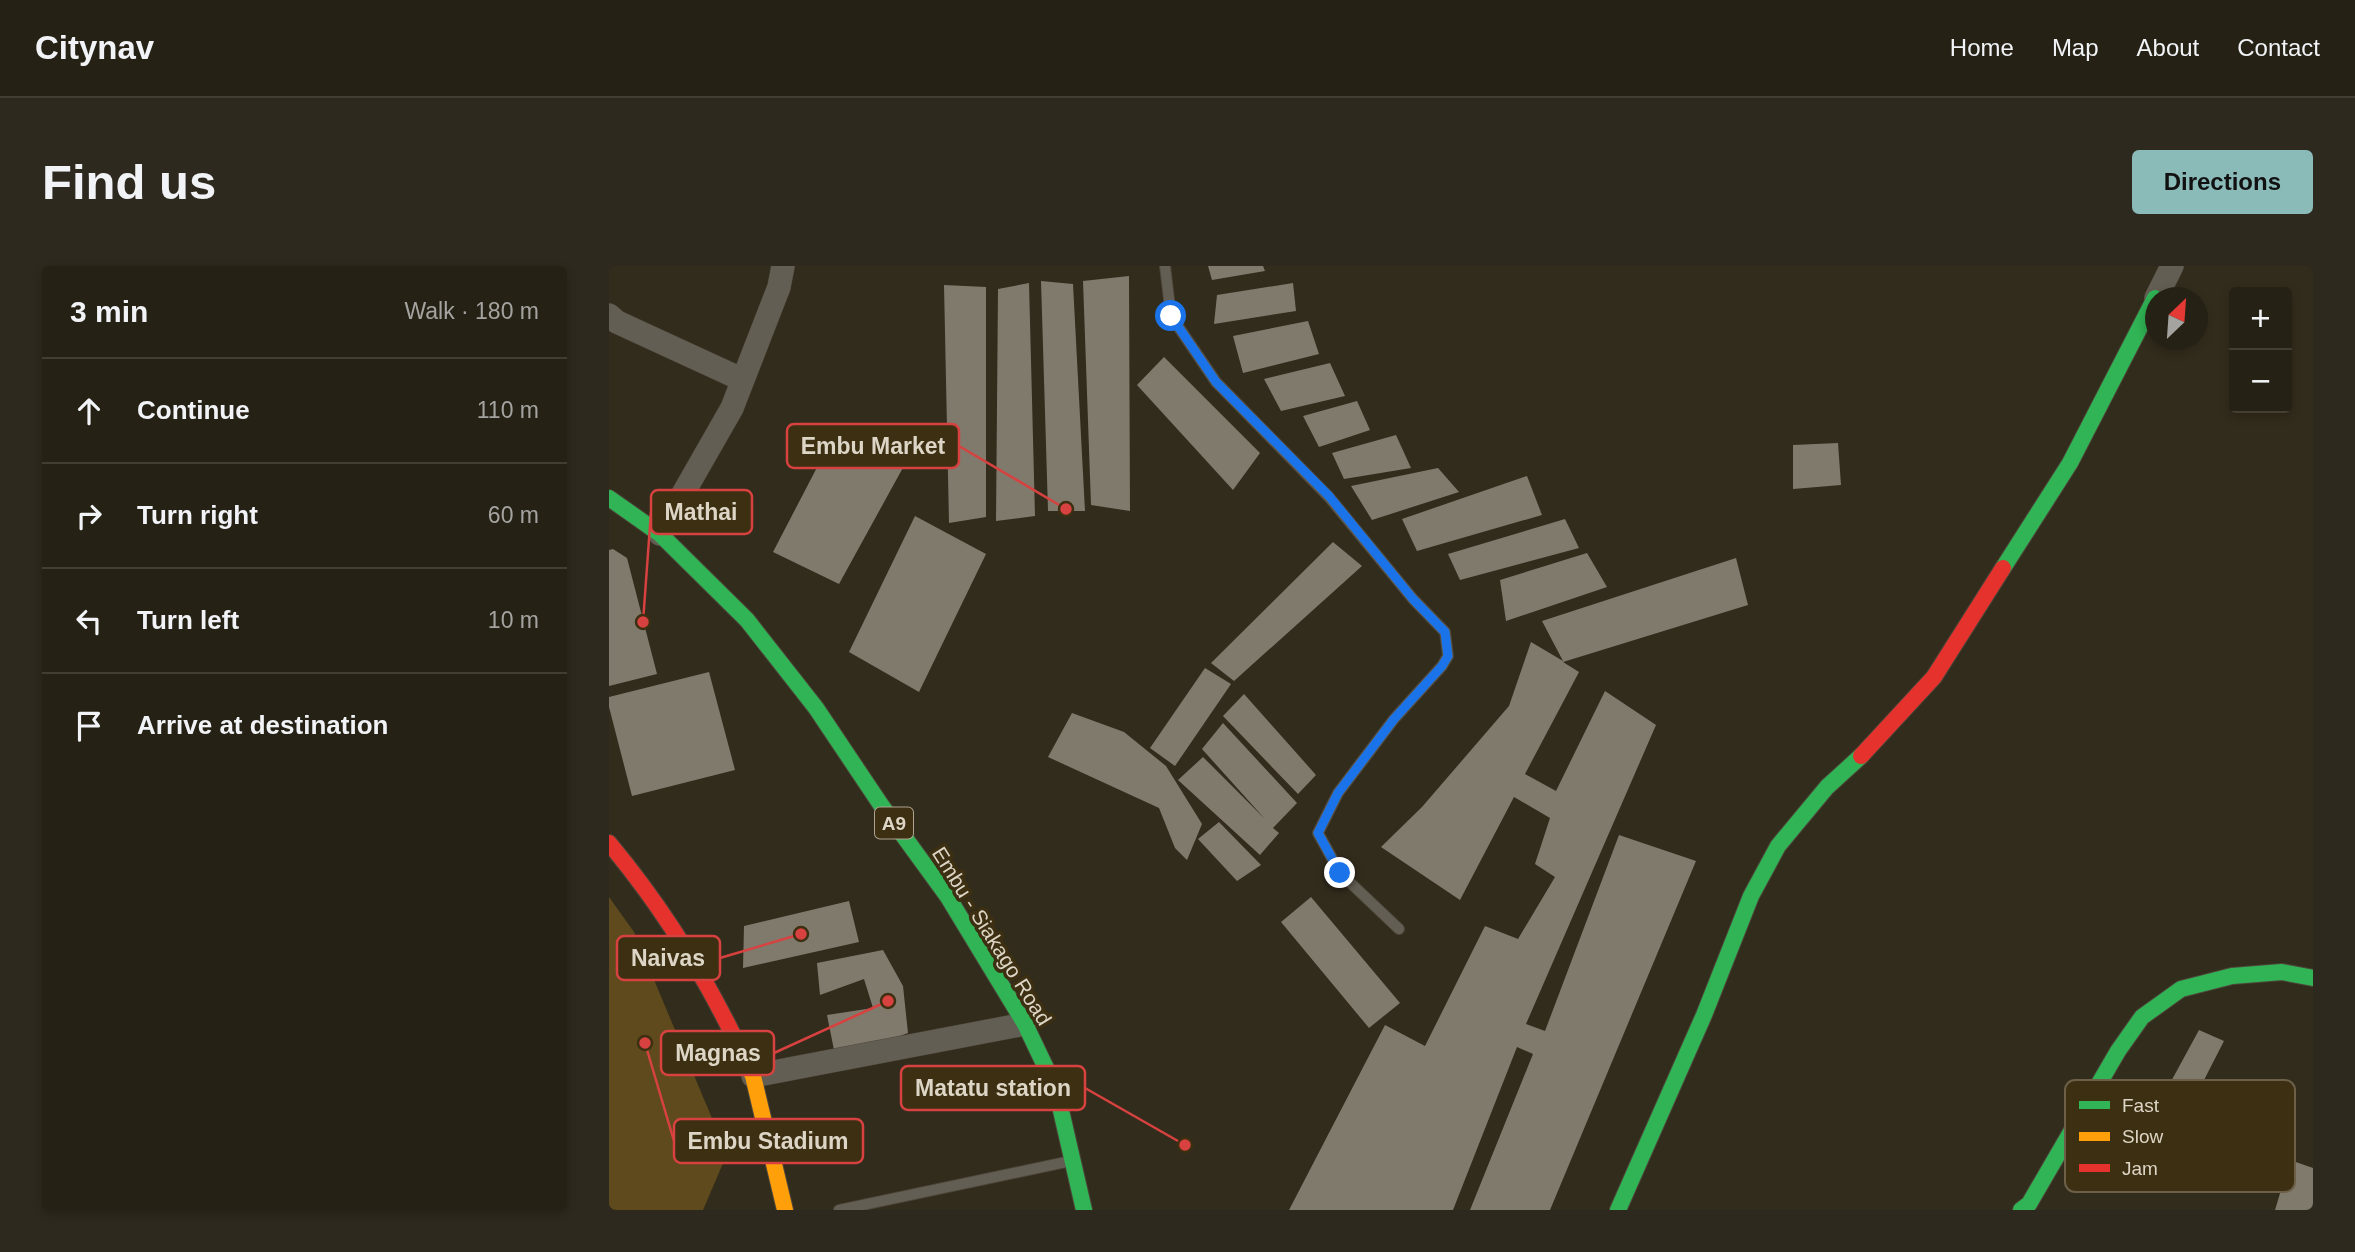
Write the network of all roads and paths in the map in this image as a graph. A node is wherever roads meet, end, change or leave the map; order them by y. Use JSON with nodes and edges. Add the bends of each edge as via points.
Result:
{"nodes":[{"id":1,"x":783,"y":266,"type":"edge"},
{"id":2,"x":1165,"y":266,"type":"edge"},
{"id":3,"x":2172,"y":266,"type":"edge"},
{"id":4,"x":2162,"y":287,"type":"edge"},
{"id":5,"x":609,"y":315,"type":"edge"},
{"id":6,"x":2145,"y":319,"type":"edge"},
{"id":7,"x":743,"y":380,"type":"junction"},
{"id":8,"x":609,"y":498,"type":"edge"},
{"id":9,"x":660,"y":534,"type":"junction"},
{"id":10,"x":609,"y":842,"type":"edge"},
{"id":11,"x":1399,"y":929,"type":"dead end"},
{"id":12,"x":2313,"y":978,"type":"edge"},
{"id":13,"x":1025,"y":1024,"type":"junction"},
{"id":14,"x":753,"y":1076,"type":"junction"},
{"id":15,"x":2102,"y":1080,"type":"edge"},
{"id":16,"x":2065,"y":1143,"type":"edge"},
{"id":17,"x":1072,"y":1161,"type":"junction"},
{"id":18,"x":785,"y":1210,"type":"edge"},
{"id":19,"x":839,"y":1210,"type":"edge"},
{"id":20,"x":1084,"y":1210,"type":"edge"},
{"id":21,"x":1618,"y":1210,"type":"edge"},
{"id":22,"x":2021,"y":1210,"type":"edge"}],
"edges":[{"from":1,"to":7,"type":"street"},
{"from":2,"to":11,"type":"lane","via":[[1171,316],[1216,382],[1329,496],[1445,632],[1448,656],[1442,666],[1394,719],[1338,793],[1318,833],[1340,873]]},
{"from":3,"to":4,"type":"street"},
{"from":5,"to":7,"type":"street"},
{"from":6,"to":21,"type":"main road","via":[[2070,463],[1934,677],[1877,741],[1827,787],[1778,846],[1751,896]]},
{"from":7,"to":9,"type":"street","via":[[732,408]]},
{"from":8,"to":9,"type":"main road","name":"Embu - Siakago Road","number":"A9"},
{"from":9,"to":13,"type":"main road","name":"Embu - Siakago Road","number":"A9","via":[[747,620],[815,708],[948,897]]},
{"from":10,"to":14,"type":"main road","via":[[636,875],[713,993]]},
{"from":12,"to":15,"type":"main road","via":[[2282,972],[2232,976],[2181,989],[2142,1017]]},
{"from":13,"to":14,"type":"street"},
{"from":13,"to":17,"type":"main road","name":"Embu - Siakago Road","number":"A9","via":[[1056,1089]]},
{"from":14,"to":18,"type":"main road"},
{"from":16,"to":22,"type":"main road"},
{"from":17,"to":19,"type":"lane"},
{"from":17,"to":20,"type":"main road","name":"Embu - Siakago Road","number":"A9"}]}
